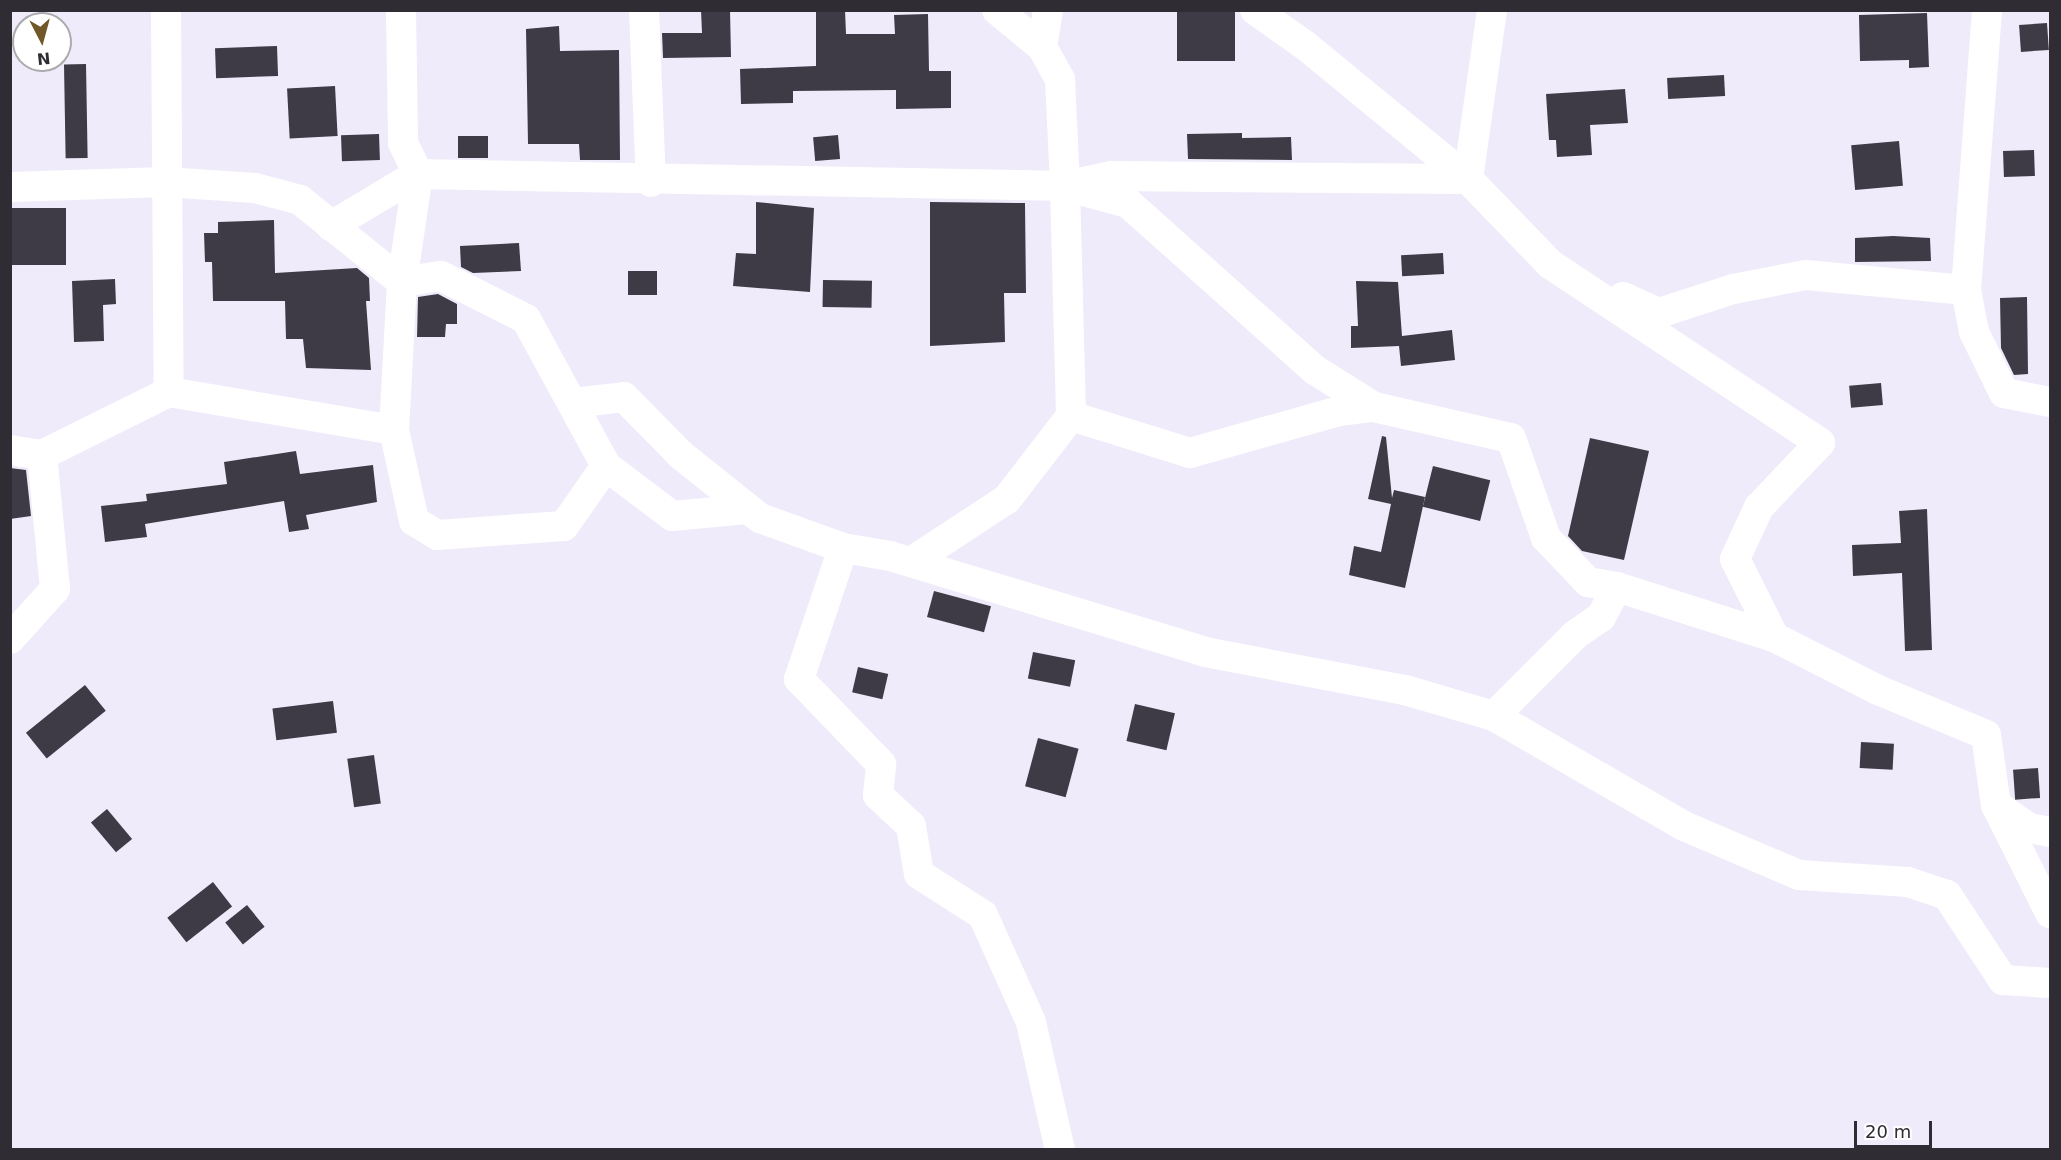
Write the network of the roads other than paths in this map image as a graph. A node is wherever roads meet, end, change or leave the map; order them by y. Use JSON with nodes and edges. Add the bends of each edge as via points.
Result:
{"nodes":[{"id":1,"x":166,"y":10,"type":"edge"},
{"id":2,"x":401,"y":10,"type":"edge"},
{"id":3,"x":644,"y":10,"type":"edge"},
{"id":4,"x":997,"y":10,"type":"edge"},
{"id":5,"x":1048,"y":10,"type":"edge"},
{"id":6,"x":1255,"y":10,"type":"edge"},
{"id":7,"x":1492,"y":10,"type":"edge"},
{"id":8,"x":1987,"y":10,"type":"edge"},
{"id":9,"x":1042,"y":46,"type":"junction"},
{"id":10,"x":418,"y":174,"type":"junction"},
{"id":11,"x":1468,"y":178,"type":"junction"},
{"id":12,"x":166,"y":182,"type":"junction"},
{"id":13,"x":651,"y":182,"type":"junction"},
{"id":14,"x":1065,"y":186,"type":"junction"},
{"id":15,"x":10,"y":187,"type":"edge"},
{"id":16,"x":332,"y":226,"type":"junction"},
{"id":17,"x":1550,"y":264,"type":"junction"},
{"id":18,"x":402,"y":282,"type":"junction"},
{"id":19,"x":1966,"y":290,"type":"junction"},
{"id":20,"x":169,"y":392,"type":"junction"},
{"id":21,"x":2050,"y":402,"type":"edge"},
{"id":22,"x":573,"y":403,"type":"junction"},
{"id":23,"x":1374,"y":407,"type":"junction"},
{"id":24,"x":1071,"y":416,"type":"junction"},
{"id":25,"x":393,"y":430,"type":"junction"},
{"id":26,"x":10,"y":450,"type":"edge"},
{"id":27,"x":42,"y":455,"type":"junction"},
{"id":28,"x":606,"y":466,"type":"junction"},
{"id":29,"x":747,"y":508,"type":"junction"},
{"id":30,"x":843,"y":548,"type":"junction"},
{"id":31,"x":911,"y":562,"type":"junction"},
{"id":32,"x":1617,"y":587,"type":"junction"},
{"id":33,"x":1774,"y":637,"type":"junction"},
{"id":34,"x":10,"y":639,"type":"edge"},
{"id":35,"x":1494,"y":716,"type":"junction"},
{"id":36,"x":1996,"y":805,"type":"junction"},
{"id":37,"x":2050,"y":832,"type":"edge"},
{"id":38,"x":2050,"y":913,"type":"edge"},
{"id":39,"x":2050,"y":984,"type":"edge"},
{"id":40,"x":1060,"y":1149,"type":"edge"}],
"edges":[{"from":1,"to":12,"type":"street"},
{"from":2,"to":10,"type":"street","via":[[403,143]]},
{"from":3,"to":13,"type":"street"},
{"from":4,"to":9,"type":"street"},
{"from":5,"to":9,"type":"street"},
{"from":6,"to":11,"type":"street","via":[[1306,46]]},
{"from":7,"to":11,"type":"street"},
{"from":8,"to":19,"type":"street"},
{"from":9,"to":14,"type":"street","via":[[1060,79]]},
{"from":10,"to":13,"type":"street"},
{"from":10,"to":16,"type":"street"},
{"from":10,"to":18,"type":"street"},
{"from":11,"to":14,"type":"street","via":[[1112,176]]},
{"from":11,"to":17,"type":"street"},
{"from":12,"to":15,"type":"street"},
{"from":12,"to":16,"type":"street","via":[[255,188],[300,200]]},
{"from":12,"to":20,"type":"street"},
{"from":13,"to":14,"type":"street"},
{"from":14,"to":23,"type":"street","via":[[1128,203],[1315,370]]},
{"from":14,"to":24,"type":"street"},
{"from":16,"to":18,"type":"street"},
{"from":17,"to":19,"type":"street","via":[[1659,313],[1733,289],[1806,276]]},
{"from":17,"to":33,"type":"street","via":[[1820,443],[1759,507],[1735,559]]},
{"from":18,"to":22,"type":"street","via":[[441,276],[526,319]]},
{"from":18,"to":25,"type":"street"},
{"from":19,"to":21,"type":"street","via":[[1974,332],[2004,393]]},
{"from":20,"to":25,"type":"street"},
{"from":20,"to":27,"type":"street"},
{"from":22,"to":28,"type":"street"},
{"from":22,"to":29,"type":"street","via":[[624,397],[681,455]]},
{"from":23,"to":24,"type":"street","via":[[1339,411],[1190,453]]},
{"from":23,"to":32,"type":"street","via":[[1511,438],[1546,538],[1588,582]]},
{"from":24,"to":31,"type":"street","via":[[1007,499]]},
{"from":25,"to":28,"type":"street","via":[[414,521],[438,536],[564,526]]},
{"from":26,"to":27,"type":"street"},
{"from":27,"to":34,"type":"street","via":[[55,589]]},
{"from":28,"to":29,"type":"street","via":[[672,516]]},
{"from":29,"to":30,"type":"street","via":[[760,518]]},
{"from":30,"to":31,"type":"street"},
{"from":30,"to":40,"type":"street","via":[[799,679],[881,764],[878,795],[911,826],[919,874],[983,915],[1031,1022]]},
{"from":31,"to":35,"type":"street","via":[[1205,652],[1405,690]]},
{"from":32,"to":33,"type":"street"},
{"from":32,"to":35,"type":"street","via":[[1601,617],[1575,635]]},
{"from":33,"to":36,"type":"street","via":[[1878,690],[1986,735]]},
{"from":35,"to":39,"type":"street","via":[[1684,826],[1799,875],[1908,882],[1947,895],[2003,980]]},
{"from":36,"to":37,"type":"street","via":[[2029,828]]},
{"from":36,"to":38,"type":"street"}]}
